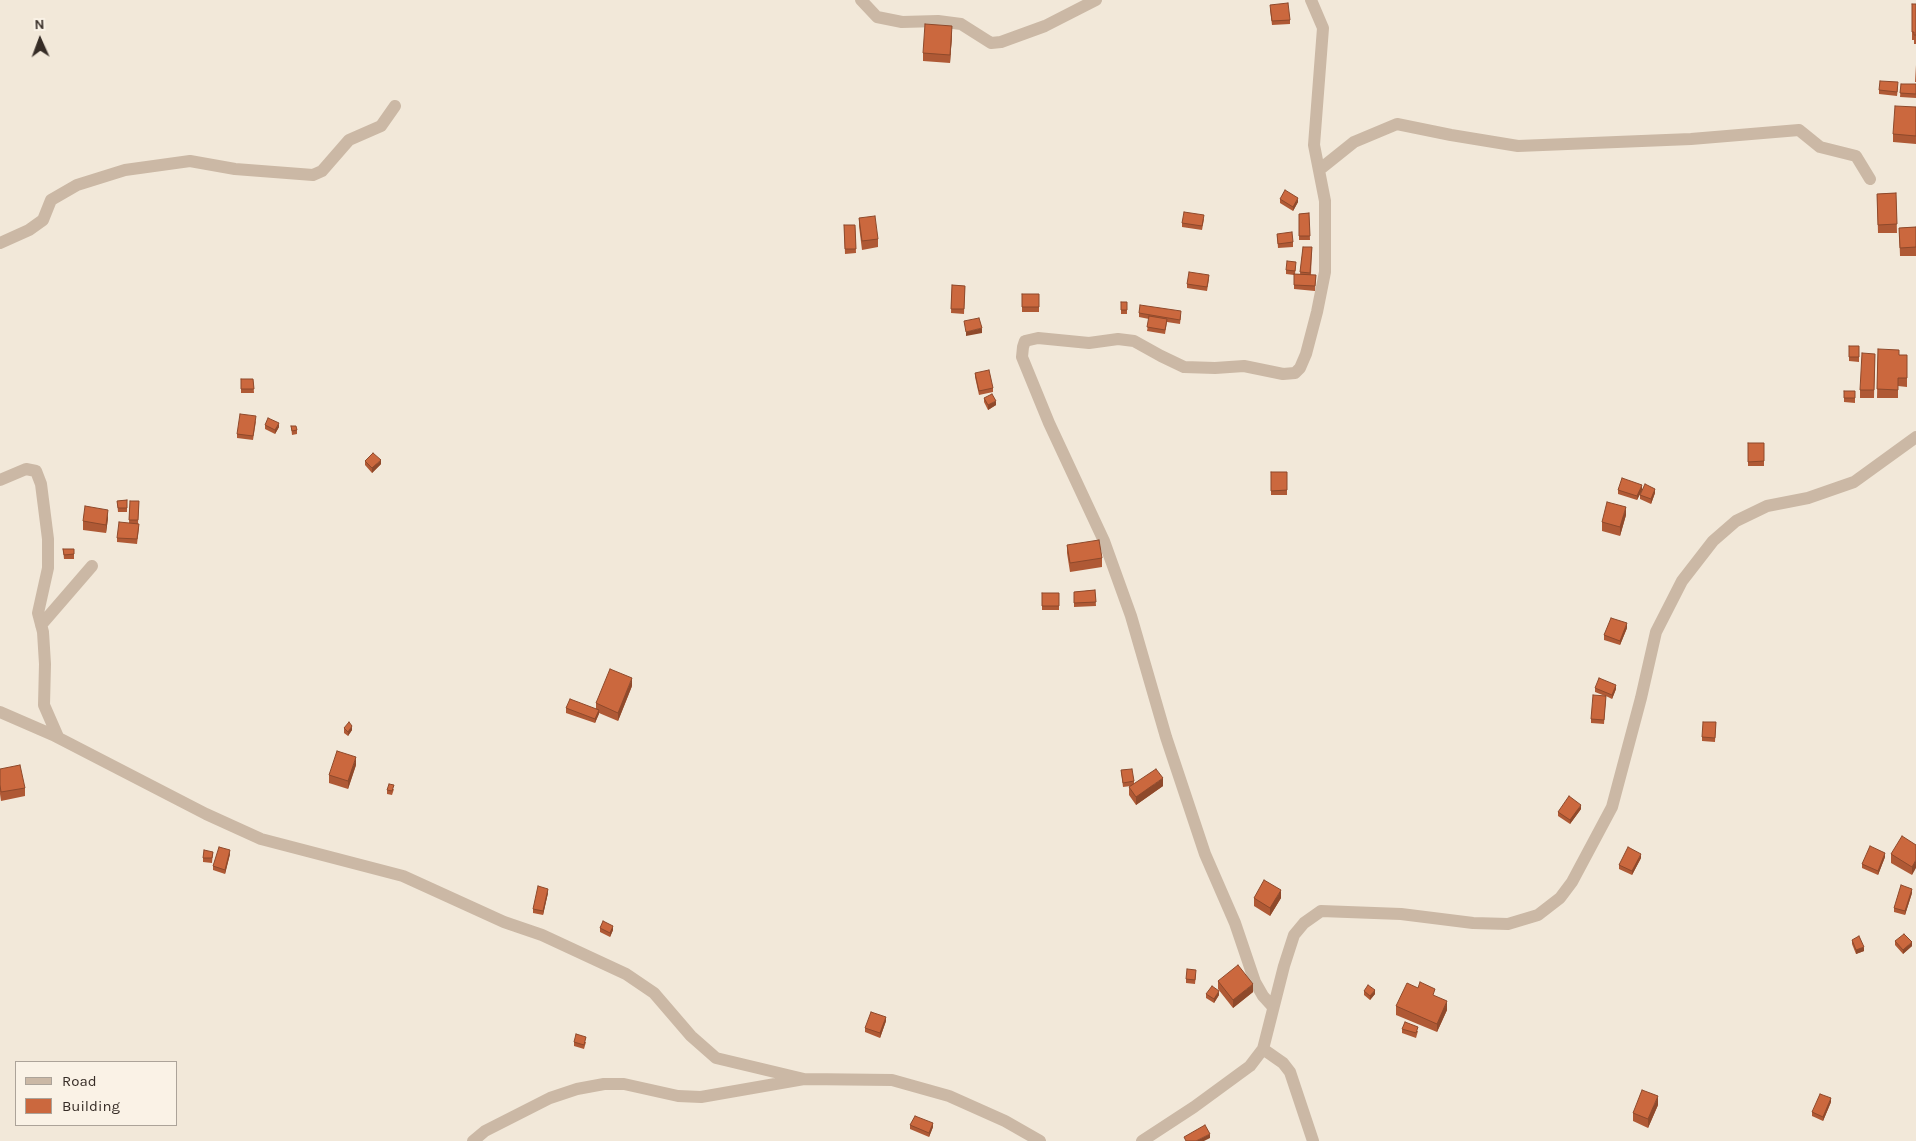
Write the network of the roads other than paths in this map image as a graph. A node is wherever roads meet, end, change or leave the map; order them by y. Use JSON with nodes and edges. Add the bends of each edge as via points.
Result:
{"nodes":[{"id":1,"x":862,"y":0,"type":"edge"},
{"id":2,"x":1096,"y":0,"type":"edge"},
{"id":3,"x":1311,"y":0,"type":"edge"},
{"id":4,"x":395,"y":106,"type":"dead end"},
{"id":5,"x":1319,"y":170,"type":"junction"},
{"id":6,"x":1870,"y":179,"type":"dead end"},
{"id":7,"x":0,"y":244,"type":"edge"},
{"id":8,"x":1916,"y":437,"type":"edge"},
{"id":9,"x":0,"y":480,"type":"edge"},
{"id":10,"x":92,"y":566,"type":"dead end"},
{"id":11,"x":41,"y":625,"type":"junction"},
{"id":12,"x":0,"y":712,"type":"edge"},
{"id":13,"x":58,"y":738,"type":"junction"},
{"id":14,"x":1272,"y":1006,"type":"junction"},
{"id":15,"x":1263,"y":1049,"type":"junction"},
{"id":16,"x":804,"y":1079,"type":"junction"},
{"id":17,"x":473,"y":1141,"type":"edge"},
{"id":18,"x":1040,"y":1141,"type":"edge"},
{"id":19,"x":1142,"y":1141,"type":"edge"},
{"id":20,"x":1313,"y":1141,"type":"edge"}],
"edges":[{"from":1,"to":2,"type":"street","via":[[877,17],[902,22],[961,24],[991,44],[1045,26]]},
{"from":3,"to":5,"type":"street","via":[[1323,28],[1314,146]]},
{"from":4,"to":7,"type":"street","via":[[381,126],[349,140],[322,172],[313,175],[190,161],[125,170],[77,185],[51,200],[43,220]]},
{"from":5,"to":6,"type":"street","via":[[1354,142],[1397,124],[1518,146],[1690,139],[1799,130],[1820,147],[1856,156]]},
{"from":5,"to":14,"type":"street","via":[[1325,201],[1325,272],[1306,354],[1294,373],[1244,366],[1184,367],[1134,341],[1118,339],[1088,343],[1038,338],[1026,341],[1022,356],[1049,423],[1104,540],[1131,616],[1204,854],[1256,982]]},
{"from":8,"to":14,"type":"street","via":[[1854,482],[1808,498],[1767,506],[1736,521],[1713,541],[1682,582],[1656,632],[1612,807],[1560,898],[1538,915],[1508,924],[1473,924],[1401,914],[1321,911],[1294,935]]},
{"from":9,"to":11,"type":"street","via":[[26,469],[36,471],[41,484],[48,539],[48,568],[38,613]]},
{"from":10,"to":11,"type":"street"},
{"from":11,"to":13,"type":"street","via":[[45,664],[44,704]]},
{"from":12,"to":13,"type":"street"},
{"from":13,"to":16,"type":"street","via":[[261,839],[403,876],[504,922],[542,934],[626,974],[654,993],[690,1036],[716,1058]]},
{"from":14,"to":15,"type":"street"},
{"from":15,"to":19,"type":"street","via":[[1250,1066]]},
{"from":15,"to":20,"type":"street","via":[[1290,1072]]},
{"from":16,"to":17,"type":"street","via":[[701,1097],[678,1096],[624,1084],[604,1084],[550,1098],[485,1131]]},
{"from":16,"to":18,"type":"street","via":[[892,1080],[949,1096]]}]}
